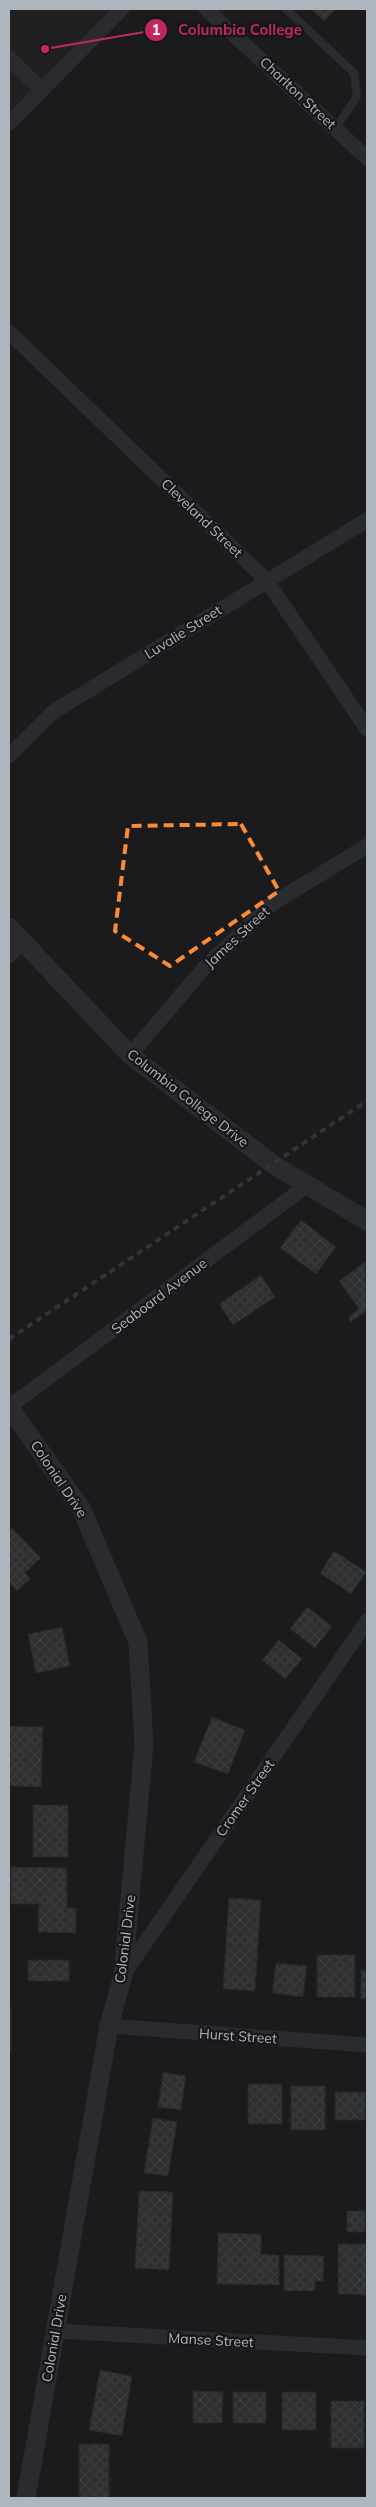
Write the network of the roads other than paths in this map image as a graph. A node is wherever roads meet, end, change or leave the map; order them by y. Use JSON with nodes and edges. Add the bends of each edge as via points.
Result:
{"nodes":[{"id":1,"x":122,"y":9,"type":"edge"},
{"id":2,"x":206,"y":9,"type":"edge"},
{"id":3,"x":286,"y":9,"type":"edge"},
{"id":4,"x":9,"y":58,"type":"edge"},
{"id":5,"x":42,"y":90,"type":"junction"},
{"id":6,"x":9,"y":122,"type":"edge"},
{"id":7,"x":336,"y":128,"type":"junction"},
{"id":8,"x":367,"y":158,"type":"edge"},
{"id":9,"x":9,"y":332,"type":"edge"},
{"id":10,"x":367,"y":520,"type":"edge"},
{"id":11,"x":267,"y":581,"type":"junction"},
{"id":12,"x":367,"y":728,"type":"edge"},
{"id":13,"x":9,"y":756,"type":"edge"},
{"id":14,"x":367,"y":846,"type":"edge"},
{"id":15,"x":9,"y":927,"type":"edge"},
{"id":16,"x":23,"y":941,"type":"junction"},
{"id":17,"x":9,"y":956,"type":"edge"},
{"id":18,"x":130,"y":1055,"type":"junction"},
{"id":19,"x":309,"y":1184,"type":"junction"},
{"id":20,"x":367,"y":1221,"type":"edge"},
{"id":21,"x":9,"y":1407,"type":"edge"},
{"id":22,"x":367,"y":1621,"type":"edge"},
{"id":23,"x":123,"y":1975,"type":"junction"},
{"id":24,"x":109,"y":2026,"type":"junction"},
{"id":25,"x":367,"y":2045,"type":"edge"},
{"id":26,"x":56,"y":2331,"type":"junction"},
{"id":27,"x":367,"y":2348,"type":"edge"},
{"id":28,"x":26,"y":2498,"type":"edge"}],
"edges":[{"from":1,"to":5,"type":"street"},
{"from":2,"to":7,"type":"street","name":"Charlton Street"},
{"from":3,"to":7,"type":"lane","via":[[354,73],[357,96]]},
{"from":4,"to":5,"type":"street"},
{"from":5,"to":6,"type":"street"},
{"from":7,"to":8,"type":"street","name":"Charlton Street"},
{"from":9,"to":11,"type":"street","name":"Cleveland Street"},
{"from":10,"to":11,"type":"street","name":"Luvalie Street"},
{"from":11,"to":12,"type":"street","name":"Cleveland Street"},
{"from":11,"to":13,"type":"street","name":"Luvalie Street","via":[[53,712]]},
{"from":14,"to":18,"type":"street","name":"James Street","via":[[273,904],[204,968]]},
{"from":15,"to":16,"type":"street","name":"Columbia College Drive"},
{"from":16,"to":17,"type":"street"},
{"from":16,"to":18,"type":"street","name":"Columbia College Drive"},
{"from":18,"to":19,"type":"street","name":"Columbia College Drive","via":[[274,1165]]},
{"from":19,"to":20,"type":"street","name":"Columbia College Drive"},
{"from":19,"to":21,"type":"street","name":"Seaboard Avenue"},
{"from":21,"to":23,"type":"street","name":"Colonial Drive","via":[[82,1508],[138,1642],[144,1745]]},
{"from":22,"to":23,"type":"street","name":"Cromer Street"},
{"from":23,"to":24,"type":"street","name":"Colonial Drive"},
{"from":24,"to":25,"type":"street","name":"Hurst Street"},
{"from":24,"to":26,"type":"street","name":"Colonial Drive"},
{"from":26,"to":27,"type":"street","name":"Manse Street"},
{"from":26,"to":28,"type":"street","name":"Colonial Drive"}]}
